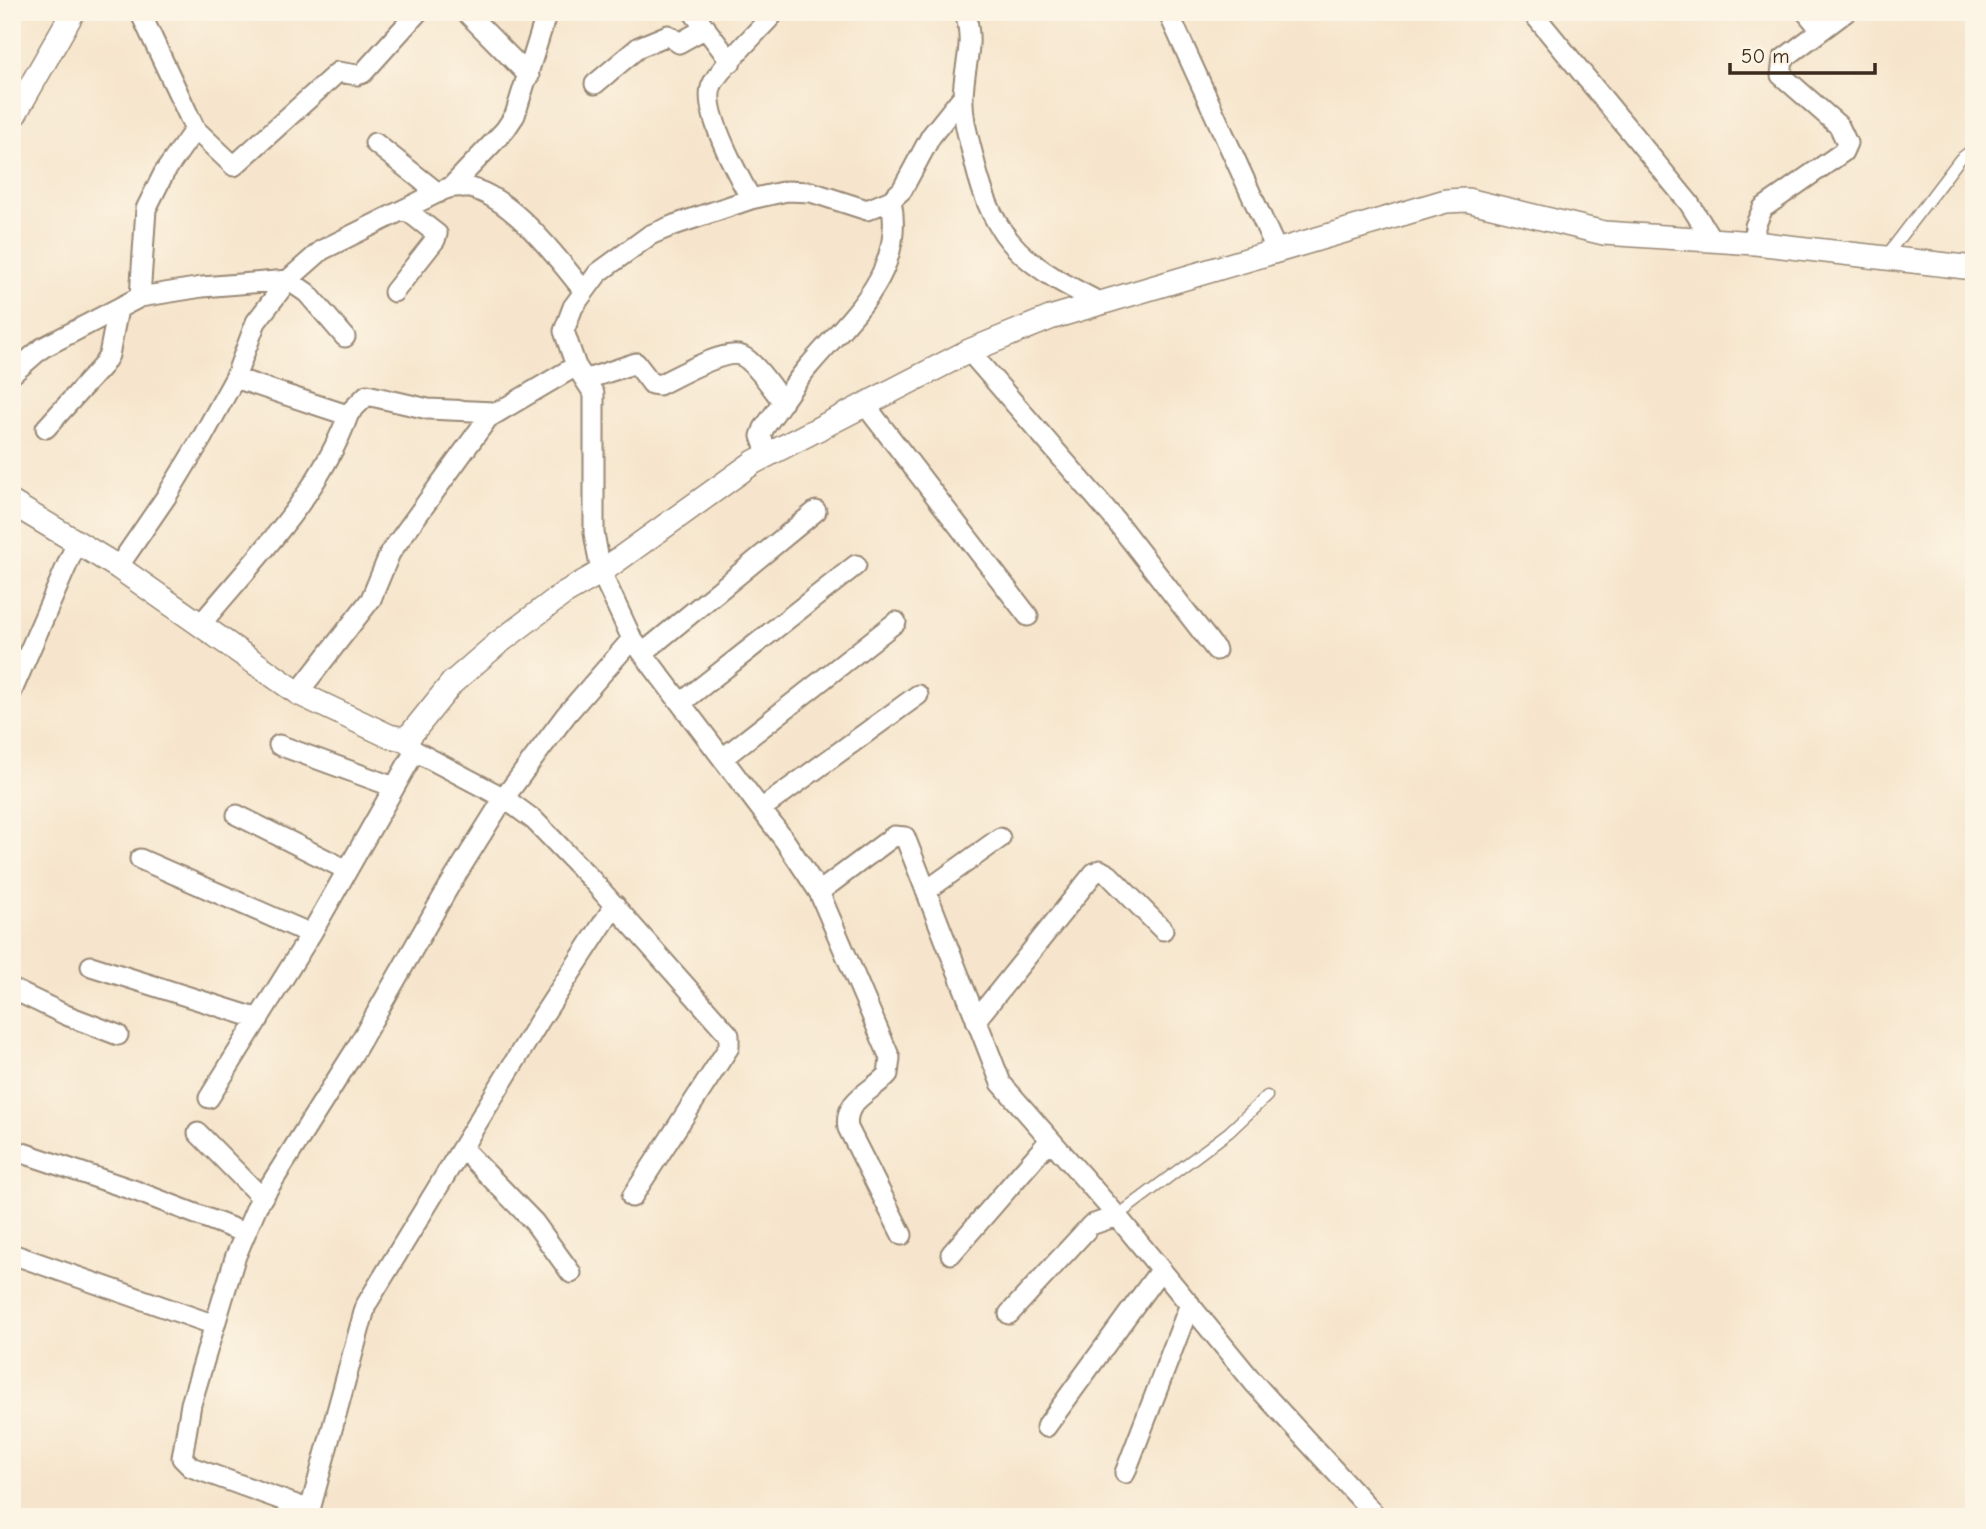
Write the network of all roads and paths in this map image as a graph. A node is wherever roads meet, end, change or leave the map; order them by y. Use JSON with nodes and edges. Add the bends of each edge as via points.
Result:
{"nodes":[{"id":1,"x":140,"y":12,"type":"edge"},
{"id":2,"x":418,"y":12,"type":"edge"},
{"id":3,"x":466,"y":12,"type":"edge"},
{"id":4,"x":547,"y":12,"type":"edge"},
{"id":5,"x":775,"y":12,"type":"edge"},
{"id":6,"x":965,"y":12,"type":"edge"},
{"id":7,"x":1168,"y":12,"type":"edge"},
{"id":8,"x":1532,"y":12,"type":"edge"},
{"id":9,"x":1806,"y":12,"type":"edge"},
{"id":10,"x":1846,"y":12,"type":"edge"},
{"id":11,"x":66,"y":15,"type":"edge"},
{"id":12,"x":699,"y":20,"type":"edge"},
{"id":13,"x":1821,"y":30,"type":"junction"},
{"id":14,"x":731,"y":62,"type":"junction"},
{"id":15,"x":529,"y":76,"type":"junction"},
{"id":16,"x":596,"y":84,"type":"dead end"},
{"id":17,"x":963,"y":96,"type":"junction"},
{"id":18,"x":12,"y":119,"type":"edge"},
{"id":19,"x":195,"y":129,"type":"junction"},
{"id":20,"x":375,"y":143,"type":"dead end"},
{"id":21,"x":1974,"y":148,"type":"edge"},
{"id":22,"x":444,"y":190,"type":"junction"},
{"id":23,"x":751,"y":199,"type":"junction"},
{"id":24,"x":891,"y":200,"type":"junction"},
{"id":25,"x":405,"y":209,"type":"junction"},
{"id":26,"x":1713,"y":240,"type":"junction"},
{"id":27,"x":1755,"y":243,"type":"junction"},
{"id":28,"x":1277,"y":251,"type":"junction"},
{"id":29,"x":1885,"y":258,"type":"junction"},
{"id":30,"x":1974,"y":268,"type":"edge"},
{"id":31,"x":288,"y":281,"type":"junction"},
{"id":32,"x":583,"y":290,"type":"junction"},
{"id":33,"x":394,"y":292,"type":"dead end"},
{"id":34,"x":140,"y":297,"type":"junction"},
{"id":35,"x":1103,"y":304,"type":"junction"},
{"id":36,"x":118,"y":309,"type":"junction"},
{"id":37,"x":345,"y":337,"type":"dead end"},
{"id":38,"x":969,"y":351,"type":"junction"},
{"id":39,"x":16,"y":363,"type":"edge"},
{"id":40,"x":582,"y":373,"type":"junction"},
{"id":41,"x":235,"y":378,"type":"junction"},
{"id":42,"x":783,"y":402,"type":"junction"},
{"id":43,"x":866,"y":406,"type":"junction"},
{"id":44,"x":494,"y":412,"type":"junction"},
{"id":45,"x":349,"y":414,"type":"junction"},
{"id":46,"x":46,"y":428,"type":"dead end"},
{"id":47,"x":768,"y":456,"type":"junction"},
{"id":48,"x":12,"y":503,"type":"edge"},
{"id":49,"x":816,"y":511,"type":"dead end"},
{"id":50,"x":77,"y":542,"type":"junction"},
{"id":51,"x":856,"y":565,"type":"dead end"},
{"id":52,"x":118,"y":567,"type":"junction"},
{"id":53,"x":601,"y":572,"type":"junction"},
{"id":54,"x":1028,"y":616,"type":"dead end"},
{"id":55,"x":896,"y":622,"type":"dead end"},
{"id":56,"x":201,"y":624,"type":"junction"},
{"id":57,"x":637,"y":646,"type":"junction"},
{"id":58,"x":1216,"y":650,"type":"dead end"},
{"id":59,"x":12,"y":691,"type":"edge"},
{"id":60,"x":298,"y":692,"type":"junction"},
{"id":61,"x":918,"y":695,"type":"dead end"},
{"id":62,"x":681,"y":703,"type":"junction"},
{"id":63,"x":279,"y":745,"type":"dead end"},
{"id":64,"x":409,"y":745,"type":"junction"},
{"id":65,"x":723,"y":758,"type":"junction"},
{"id":66,"x":394,"y":787,"type":"junction"},
{"id":67,"x":504,"y":798,"type":"junction"},
{"id":68,"x":761,"y":809,"type":"junction"},
{"id":69,"x":237,"y":815,"type":"dead end"},
{"id":70,"x":1000,"y":838,"type":"dead end"},
{"id":71,"x":140,"y":859,"type":"dead end"},
{"id":72,"x":347,"y":870,"type":"junction"},
{"id":73,"x":926,"y":891,"type":"junction"},
{"id":74,"x":819,"y":892,"type":"junction"},
{"id":75,"x":615,"y":905,"type":"junction"},
{"id":76,"x":1163,"y":930,"type":"dead end"},
{"id":77,"x":311,"y":934,"type":"junction"},
{"id":78,"x":91,"y":966,"type":"dead end"},
{"id":79,"x":12,"y":989,"type":"edge"},
{"id":80,"x":259,"y":1020,"type":"junction"},
{"id":81,"x":976,"y":1020,"type":"junction"},
{"id":82,"x":118,"y":1035,"type":"dead end"},
{"id":83,"x":1267,"y":1096,"type":"dead end"},
{"id":84,"x":209,"y":1098,"type":"dead end"},
{"id":85,"x":198,"y":1133,"type":"dead end"},
{"id":86,"x":1050,"y":1140,"type":"junction"},
{"id":87,"x":462,"y":1148,"type":"junction"},
{"id":88,"x":20,"y":1152,"type":"dead end"},
{"id":89,"x":632,"y":1197,"type":"dead end"},
{"id":90,"x":262,"y":1198,"type":"junction"},
{"id":91,"x":1117,"y":1216,"type":"junction"},
{"id":92,"x":244,"y":1233,"type":"junction"},
{"id":93,"x":902,"y":1236,"type":"dead end"},
{"id":94,"x":12,"y":1254,"type":"edge"},
{"id":95,"x":951,"y":1254,"type":"dead end"},
{"id":96,"x":1161,"y":1269,"type":"junction"},
{"id":97,"x":571,"y":1273,"type":"dead end"},
{"id":98,"x":1190,"y":1304,"type":"junction"},
{"id":99,"x":1009,"y":1314,"type":"dead end"},
{"id":100,"x":215,"y":1325,"type":"junction"},
{"id":101,"x":1046,"y":1427,"type":"dead end"},
{"id":102,"x":1125,"y":1472,"type":"dead end"},
{"id":103,"x":309,"y":1513,"type":"edge"},
{"id":104,"x":1377,"y":1517,"type":"edge"}],
"edges":[{"from":1,"to":19,"type":"street"},
{"from":2,"to":19,"type":"street","via":[[363,73],[338,72],[234,166]]},
{"from":3,"to":15,"type":"street"},
{"from":4,"to":15,"type":"street"},
{"from":5,"to":14,"type":"street"},
{"from":6,"to":17,"type":"street","via":[[972,38]]},
{"from":7,"to":28,"type":"street"},
{"from":8,"to":26,"type":"street","via":[[1689,203]]},
{"from":9,"to":13,"type":"street"},
{"from":10,"to":13,"type":"street"},
{"from":11,"to":18,"type":"street"},
{"from":12,"to":14,"type":"street"},
{"from":12,"to":16,"type":"street","via":[[678,43],[668,35],[639,47]]},
{"from":13,"to":27,"type":"street","via":[[1783,59],[1781,75],[1839,126],[1847,143],[1843,152],[1763,208],[1755,226]]},
{"from":14,"to":23,"type":"street","via":[[715,79],[709,96],[727,157]]},
{"from":15,"to":22,"type":"street","via":[[505,130]]},
{"from":17,"to":24,"type":"street","via":[[931,136],[902,190]]},
{"from":17,"to":35,"type":"street","via":[[963,117],[979,182],[1010,245],[1063,283]]},
{"from":19,"to":34,"type":"street","via":[[146,209]]},
{"from":20,"to":22,"type":"street"},
{"from":21,"to":29,"type":"lane","via":[[1960,159]]},
{"from":22,"to":25,"type":"street"},
{"from":22,"to":32,"type":"street","via":[[499,199]]},
{"from":23,"to":24,"type":"street","via":[[799,190],[867,210]]},
{"from":23,"to":32,"type":"street","via":[[650,235],[612,259]]},
{"from":24,"to":42,"type":"street","via":[[893,234],[869,299]]},
{"from":25,"to":31,"type":"street","via":[[322,250]]},
{"from":25,"to":33,"type":"street","via":[[437,234]]},
{"from":26,"to":27,"type":"street"},
{"from":26,"to":28,"type":"street","via":[[1604,233],[1466,200],[1446,201]]},
{"from":27,"to":29,"type":"street"},
{"from":28,"to":35,"type":"street"},
{"from":29,"to":30,"type":"street"},
{"from":31,"to":34,"type":"street"},
{"from":31,"to":37,"type":"street","via":[[307,293]]},
{"from":31,"to":41,"type":"street","via":[[256,322]]},
{"from":32,"to":40,"type":"street","via":[[564,331]]},
{"from":34,"to":36,"type":"street"},
{"from":35,"to":38,"type":"street","via":[[1050,318]]},
{"from":36,"to":39,"type":"street"},
{"from":36,"to":46,"type":"street","via":[[103,365]]},
{"from":38,"to":43,"type":"street"},
{"from":38,"to":58,"type":"street","via":[[1112,516]]},
{"from":40,"to":42,"type":"street","via":[[636,363],[652,384],[659,385],[709,361],[736,354],[746,358]]},
{"from":40,"to":44,"type":"street"},
{"from":40,"to":53,"type":"street","via":[[595,407],[594,533]]},
{"from":41,"to":45,"type":"street"},
{"from":41,"to":52,"type":"street","via":[[166,497]]},
{"from":42,"to":47,"type":"street","via":[[761,432]]},
{"from":43,"to":47,"type":"street"},
{"from":43,"to":54,"type":"street"},
{"from":44,"to":45,"type":"street","via":[[428,409],[367,395]]},
{"from":44,"to":60,"type":"street","via":[[390,554],[371,599]]},
{"from":45,"to":56,"type":"street","via":[[336,446],[291,515]]},
{"from":47,"to":53,"type":"street","via":[[724,482]]},
{"from":48,"to":50,"type":"street"},
{"from":49,"to":57,"type":"street"},
{"from":50,"to":52,"type":"street"},
{"from":50,"to":59,"type":"street"},
{"from":51,"to":62,"type":"street"},
{"from":52,"to":56,"type":"street"},
{"from":53,"to":57,"type":"street"},
{"from":53,"to":64,"type":"street","via":[[563,594],[468,667],[411,734]]},
{"from":55,"to":65,"type":"street"},
{"from":56,"to":60,"type":"street"},
{"from":57,"to":62,"type":"street"},
{"from":57,"to":67,"type":"street","via":[[566,715]]},
{"from":60,"to":64,"type":"street"},
{"from":61,"to":68,"type":"street"},
{"from":62,"to":65,"type":"street"},
{"from":63,"to":66,"type":"street"},
{"from":64,"to":66,"type":"street"},
{"from":64,"to":67,"type":"street"},
{"from":65,"to":68,"type":"street"},
{"from":66,"to":72,"type":"street"},
{"from":67,"to":75,"type":"street","via":[[534,820]]},
{"from":67,"to":90,"type":"street"},
{"from":68,"to":74,"type":"street"},
{"from":69,"to":72,"type":"street"},
{"from":70,"to":73,"type":"street"},
{"from":71,"to":77,"type":"street"},
{"from":72,"to":77,"type":"street"},
{"from":73,"to":74,"type":"street","via":[[908,843],[900,835]]},
{"from":73,"to":81,"type":"street"},
{"from":74,"to":93,"type":"street","via":[[890,1058],[888,1074],[846,1113],[848,1128]]},
{"from":75,"to":87,"type":"street"},
{"from":75,"to":89,"type":"street","via":[[731,1041]]},
{"from":76,"to":81,"type":"street","via":[[1100,870]]},
{"from":77,"to":80,"type":"street"},
{"from":78,"to":80,"type":"street"},
{"from":79,"to":82,"type":"street"},
{"from":80,"to":84,"type":"street"},
{"from":81,"to":86,"type":"street","via":[[1001,1083]]},
{"from":83,"to":91,"type":"lane","via":[[1228,1132]]},
{"from":85,"to":90,"type":"street"},
{"from":86,"to":91,"type":"street"},
{"from":86,"to":95,"type":"street"},
{"from":87,"to":97,"type":"street","via":[[534,1222]]},
{"from":87,"to":103,"type":"street","via":[[366,1305]]},
{"from":88,"to":92,"type":"street"},
{"from":90,"to":92,"type":"street"},
{"from":91,"to":96,"type":"street"},
{"from":91,"to":99,"type":"street","via":[[1091,1225]]},
{"from":92,"to":100,"type":"street"},
{"from":94,"to":100,"type":"street"},
{"from":96,"to":98,"type":"street"},
{"from":96,"to":101,"type":"street"},
{"from":98,"to":102,"type":"street"},
{"from":98,"to":104,"type":"street","via":[[1254,1383]]},
{"from":100,"to":103,"type":"street","via":[[191,1404],[182,1458],[191,1467]]}]}
